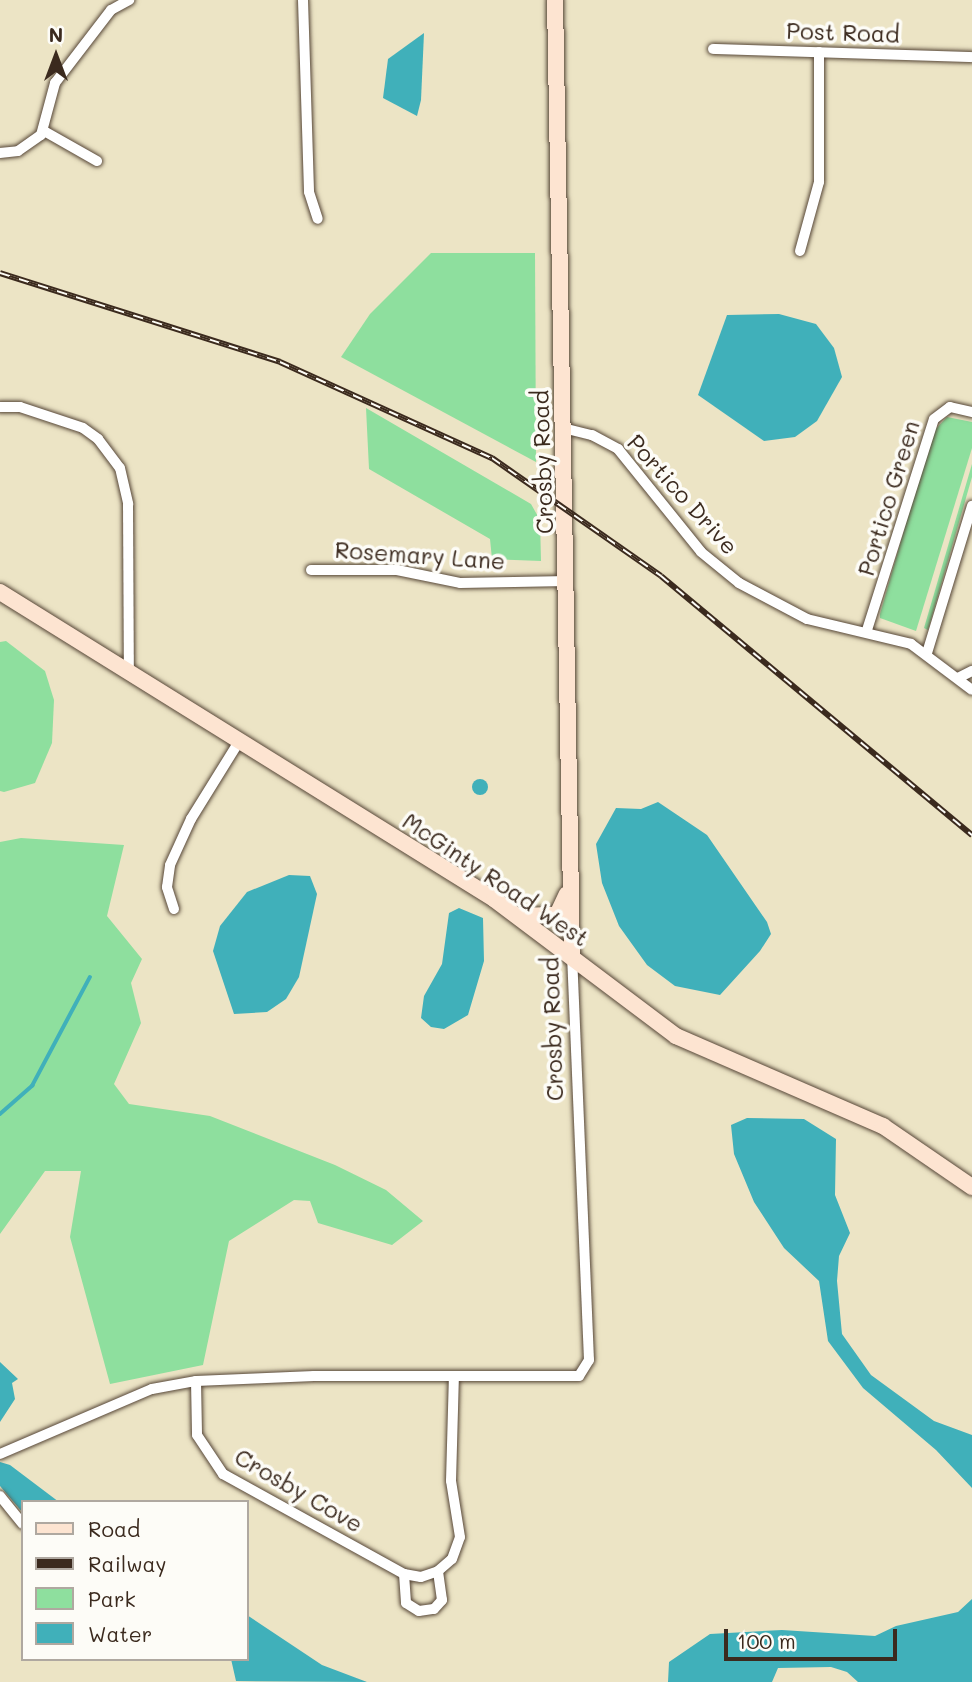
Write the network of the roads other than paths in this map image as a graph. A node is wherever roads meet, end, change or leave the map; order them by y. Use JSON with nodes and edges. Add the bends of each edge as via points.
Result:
{"nodes":[{"id":1,"x":129,"y":0,"type":"edge"},
{"id":2,"x":303,"y":0,"type":"edge"},
{"id":3,"x":555,"y":0,"type":"edge"},
{"id":4,"x":713,"y":49,"type":"dead end"},
{"id":5,"x":819,"y":52,"type":"junction"},
{"id":6,"x":972,"y":57,"type":"edge"},
{"id":7,"x":44,"y":131,"type":"junction"},
{"id":8,"x":0,"y":153,"type":"edge"},
{"id":9,"x":97,"y":161,"type":"dead end"},
{"id":10,"x":318,"y":219,"type":"dead end"},
{"id":11,"x":800,"y":251,"type":"dead end"},
{"id":12,"x":0,"y":407,"type":"edge"},
{"id":13,"x":972,"y":412,"type":"edge"},
{"id":14,"x":563,"y":428,"type":"junction"},
{"id":15,"x":972,"y":506,"type":"edge"},
{"id":16,"x":311,"y":570,"type":"dead end"},
{"id":17,"x":568,"y":581,"type":"junction"},
{"id":18,"x":0,"y":592,"type":"edge"},
{"id":19,"x":867,"y":630,"type":"junction"},
{"id":20,"x":927,"y":653,"type":"junction"},
{"id":21,"x":129,"y":671,"type":"junction"},
{"id":22,"x":972,"y":671,"type":"edge"},
{"id":23,"x":958,"y":678,"type":"junction"},
{"id":24,"x":972,"y":690,"type":"edge"},
{"id":25,"x":240,"y":740,"type":"junction"},
{"id":26,"x":570,"y":864,"type":"junction"},
{"id":27,"x":174,"y":909,"type":"dead end"},
{"id":28,"x":514,"y":914,"type":"junction"},
{"id":29,"x":572,"y":957,"type":"junction"},
{"id":30,"x":972,"y":1187,"type":"edge"},
{"id":31,"x":454,"y":1376,"type":"junction"},
{"id":32,"x":196,"y":1381,"type":"junction"},
{"id":33,"x":0,"y":1454,"type":"edge"},
{"id":34,"x":0,"y":1496,"type":"edge"},
{"id":35,"x":21,"y":1522,"type":"edge"},
{"id":36,"x":438,"y":1571,"type":"junction"},
{"id":37,"x":404,"y":1574,"type":"junction"}],
"edges":[{"from":1,"to":7,"type":"street","via":[[111,10],[55,83]]},
{"from":2,"to":10,"type":"street","via":[[309,192]]},
{"from":3,"to":14,"type":"main road","name":"Crosby Road"},
{"from":4,"to":5,"type":"street","name":"Post Road"},
{"from":5,"to":6,"type":"street","name":"Post Road"},
{"from":5,"to":11,"type":"street","via":[[820,182]]},
{"from":7,"to":8,"type":"street","via":[[32,145]]},
{"from":7,"to":9,"type":"street"},
{"from":12,"to":21,"type":"street","via":[[20,407],[83,429],[105,445],[120,468],[128,504]]},
{"from":13,"to":19,"type":"street","name":"Portico Green","via":[[950,407],[929,428]]},
{"from":14,"to":17,"type":"main road","name":"Crosby Road"},
{"from":14,"to":19,"type":"street","name":"Portico Drive","via":[[592,435],[618,449],[701,552],[739,583],[807,619]]},
{"from":15,"to":20,"type":"street"},
{"from":16,"to":17,"type":"street","name":"Rosemary Lane","via":[[388,569],[460,583]]},
{"from":17,"to":26,"type":"main road","name":"Crosby Road"},
{"from":18,"to":21,"type":"main road","name":"McGinty Road West"},
{"from":19,"to":20,"type":"street","name":"Portico Drive"},
{"from":20,"to":23,"type":"street","name":"Portico Drive"},
{"from":21,"to":25,"type":"main road","name":"McGinty Road West"},
{"from":22,"to":23,"type":"street"},
{"from":23,"to":24,"type":"street","name":"Portico Drive"},
{"from":25,"to":27,"type":"street","via":[[191,819],[170,865],[167,887]]},
{"from":25,"to":28,"type":"main road","name":"McGinty Road West"},
{"from":26,"to":28,"type":"main road","via":[[561,911],[544,919]]},
{"from":26,"to":29,"type":"main road","name":"Crosby Road"},
{"from":28,"to":29,"type":"main road","name":"McGinty Road West"},
{"from":29,"to":30,"type":"main road","name":"McGinty Road West","via":[[676,1036],[883,1126]]},
{"from":29,"to":31,"type":"street","name":"Crosby Road","via":[[589,1360],[579,1376]]},
{"from":31,"to":32,"type":"street","name":"Crosby Road"},
{"from":31,"to":36,"type":"street","via":[[451,1481],[460,1537],[452,1559]]},
{"from":32,"to":33,"type":"street","name":"Crosby Road","via":[[152,1389]]},
{"from":32,"to":37,"type":"street","name":"Crosby Cove","via":[[197,1435],[223,1474]]},
{"from":34,"to":35,"type":"street"},
{"from":36,"to":37,"type":"street","via":[[421,1577]]},
{"from":36,"to":37,"type":"street","via":[[442,1600],[434,1609],[419,1611],[406,1603]]}]}
